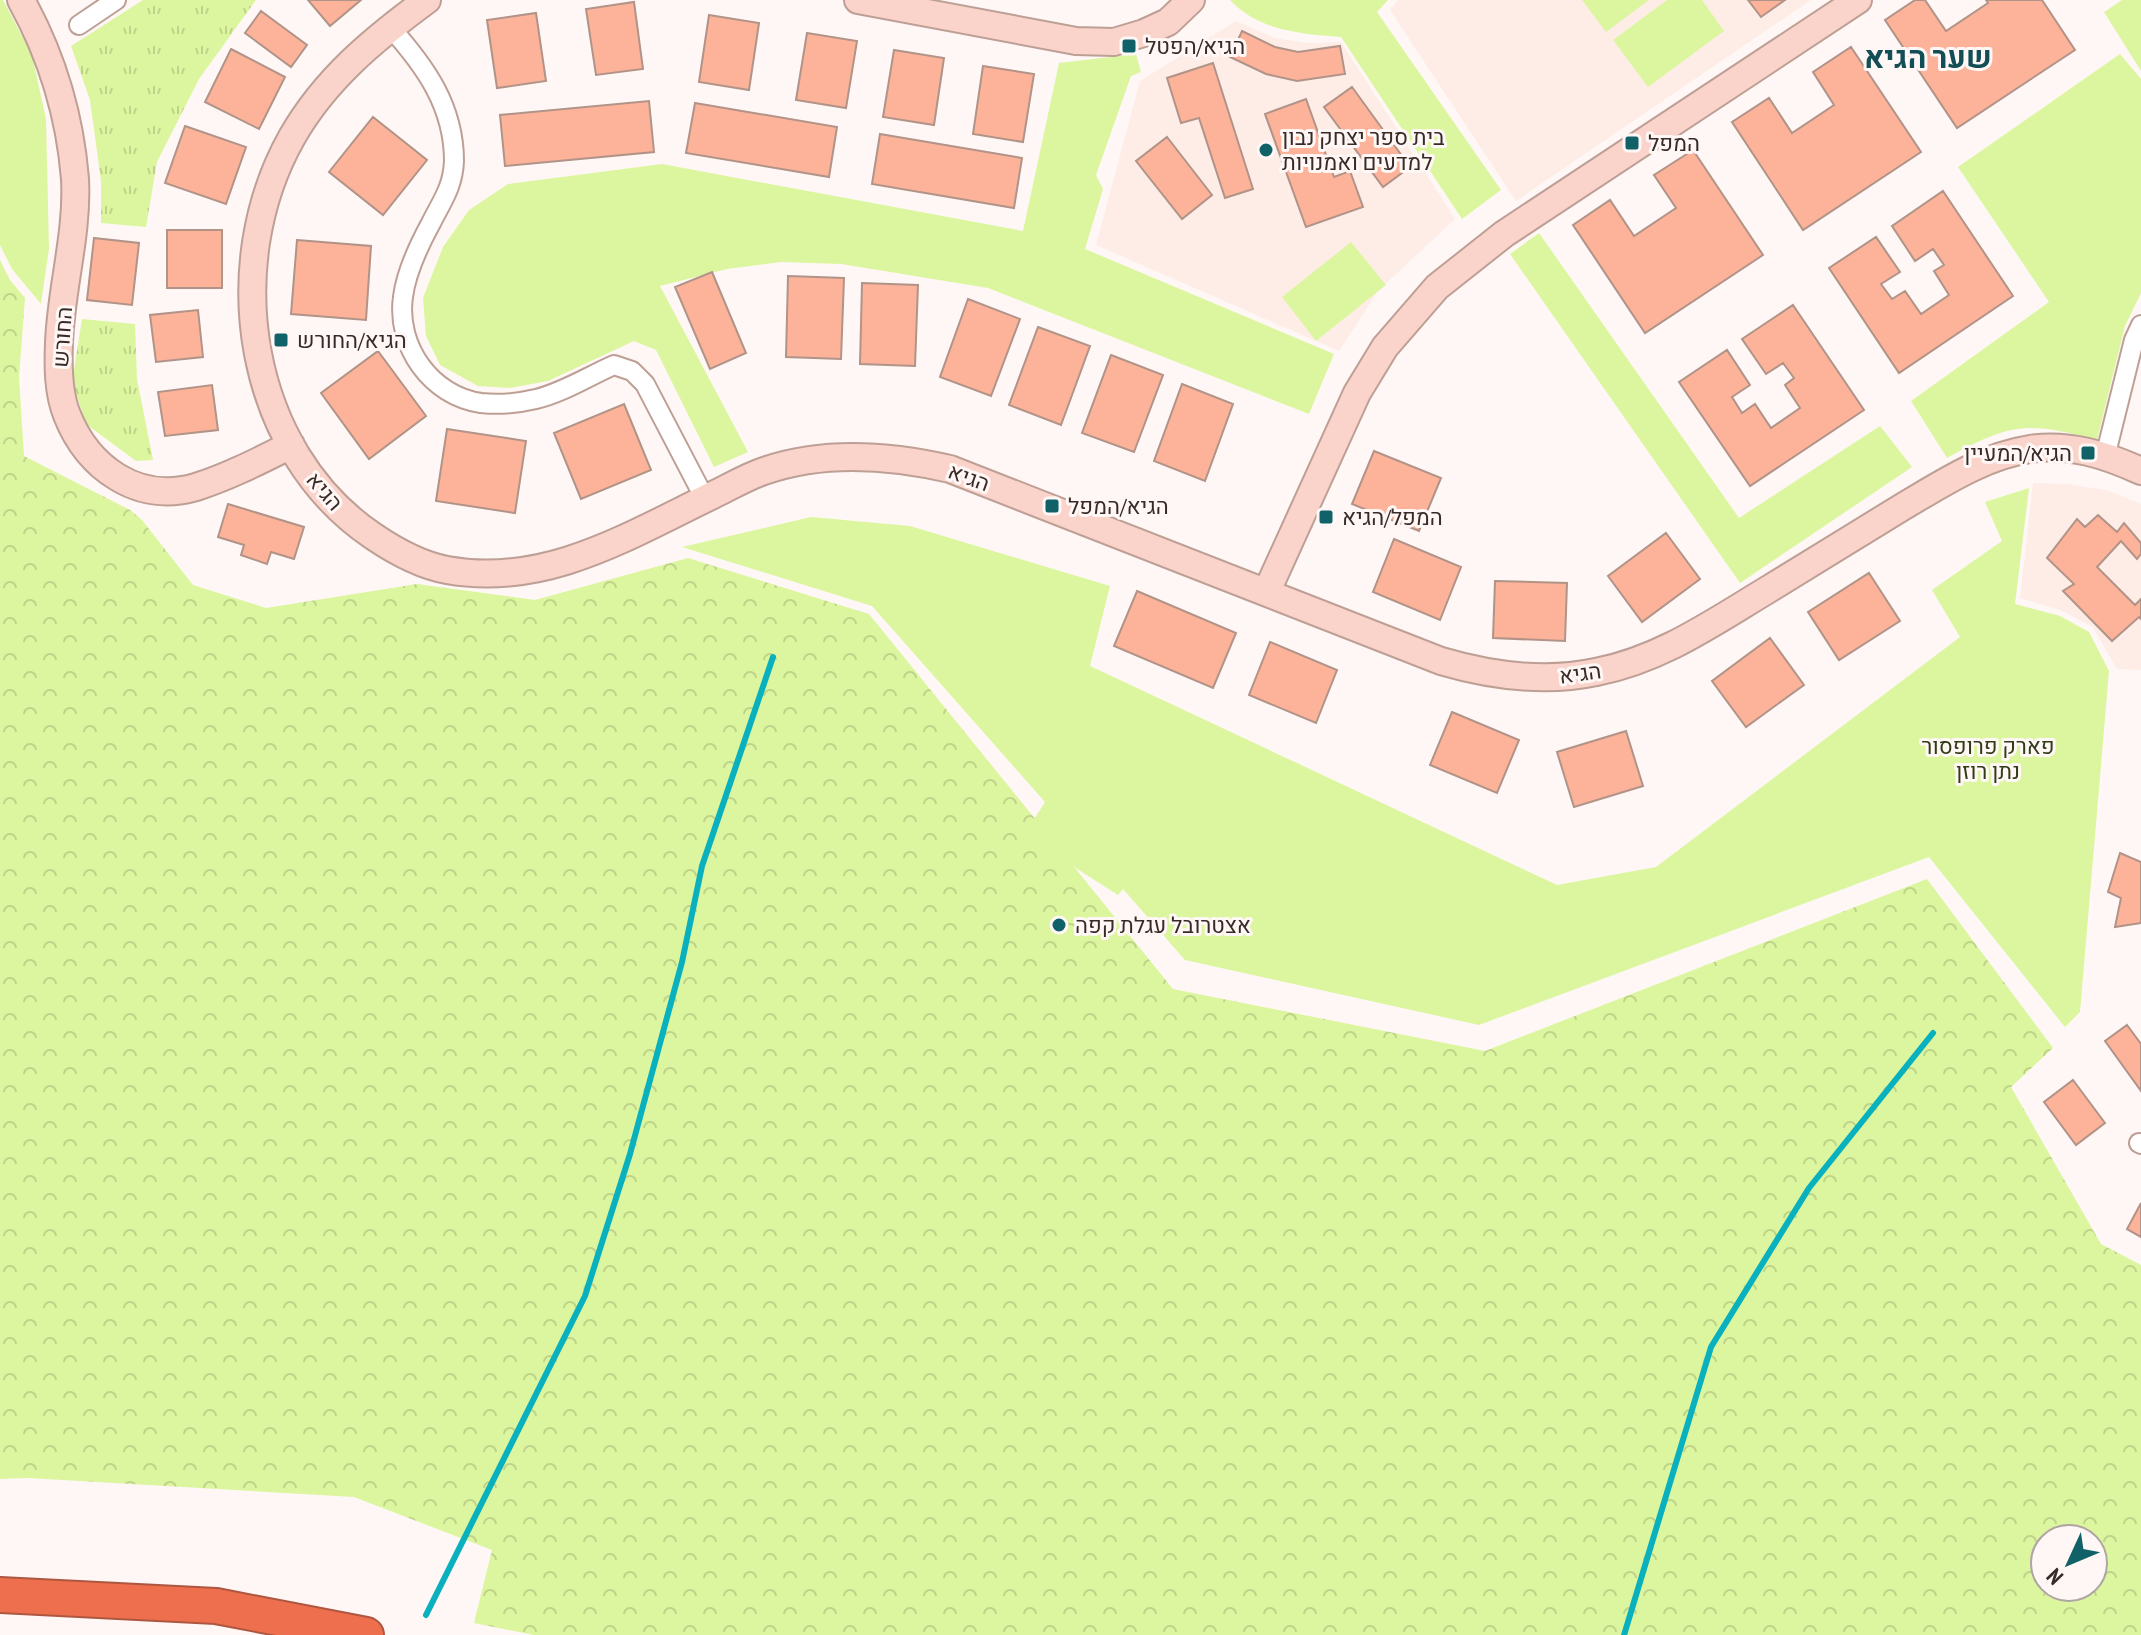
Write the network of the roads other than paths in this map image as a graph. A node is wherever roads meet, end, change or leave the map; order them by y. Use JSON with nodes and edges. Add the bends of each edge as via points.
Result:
{"nodes":[{"id":1,"x":21,"y":0,"type":"edge"},
{"id":2,"x":116,"y":0,"type":"edge"},
{"id":3,"x":427,"y":0,"type":"edge"},
{"id":4,"x":858,"y":0,"type":"edge"},
{"id":5,"x":1175,"y":0,"type":"edge"},
{"id":6,"x":1191,"y":0,"type":"edge"},
{"id":7,"x":1858,"y":0,"type":"edge"},
{"id":8,"x":963,"y":10,"type":"edge"},
{"id":9,"x":79,"y":25,"type":"dead end"},
{"id":10,"x":390,"y":27,"type":"junction"},
{"id":11,"x":1150,"y":31,"type":"junction"},
{"id":12,"x":2141,"y":325,"type":"edge"},
{"id":13,"x":291,"y":445,"type":"junction"},
{"id":14,"x":2105,"y":457,"type":"junction"},
{"id":15,"x":2141,"y":471,"type":"edge"},
{"id":16,"x":705,"y":499,"type":"junction"},
{"id":17,"x":1267,"y":591,"type":"junction"},
{"id":18,"x":0,"y":1595,"type":"edge"},
{"id":19,"x":366,"y":1635,"type":"edge"}],
"edges":[{"from":1,"to":13,"type":"street","name":"החורש","via":[[65,106],[71,146],[73,238],[59,375],[66,412],[79,439],[117,479],[154,490],[195,487]]},
{"from":2,"to":9,"type":"street"},
{"from":3,"to":10,"type":"street","name":"הגיא"},
{"from":4,"to":8,"type":"street"},
{"from":5,"to":11,"type":"street"},
{"from":6,"to":11,"type":"street"},
{"from":7,"to":17,"type":"street","via":[[1504,234],[1428,296],[1385,347],[1357,393]]},
{"from":8,"to":11,"type":"street","via":[[1076,41],[1114,42]]},
{"from":10,"to":13,"type":"street","name":"הגיא","via":[[318,96],[271,186],[257,235],[251,293],[256,349],[271,404]]},
{"from":10,"to":16,"type":"street","via":[[437,87],[454,159],[448,194],[414,259],[403,296],[402,326],[414,359],[433,380],[480,403],[538,399],[614,365],[632,371],[645,384]]},
{"from":12,"to":14,"type":"street"},
{"from":13,"to":16,"type":"street","name":"הגיא","via":[[320,490],[354,523],[399,553],[445,570],[493,575],[537,571],[587,556]]},
{"from":14,"to":15,"type":"street","name":"הגיא"},
{"from":14,"to":17,"type":"street","name":"הגיא","via":[[2074,449],[2030,449],[1983,463],[1699,632],[1596,673],[1519,677],[1467,668]]},
{"from":16,"to":17,"type":"street","name":"הגיא","via":[[764,471],[798,464],[863,456],[907,459],[950,469]]},
{"from":18,"to":19,"type":"highway","via":[[216,1606]]}]}
